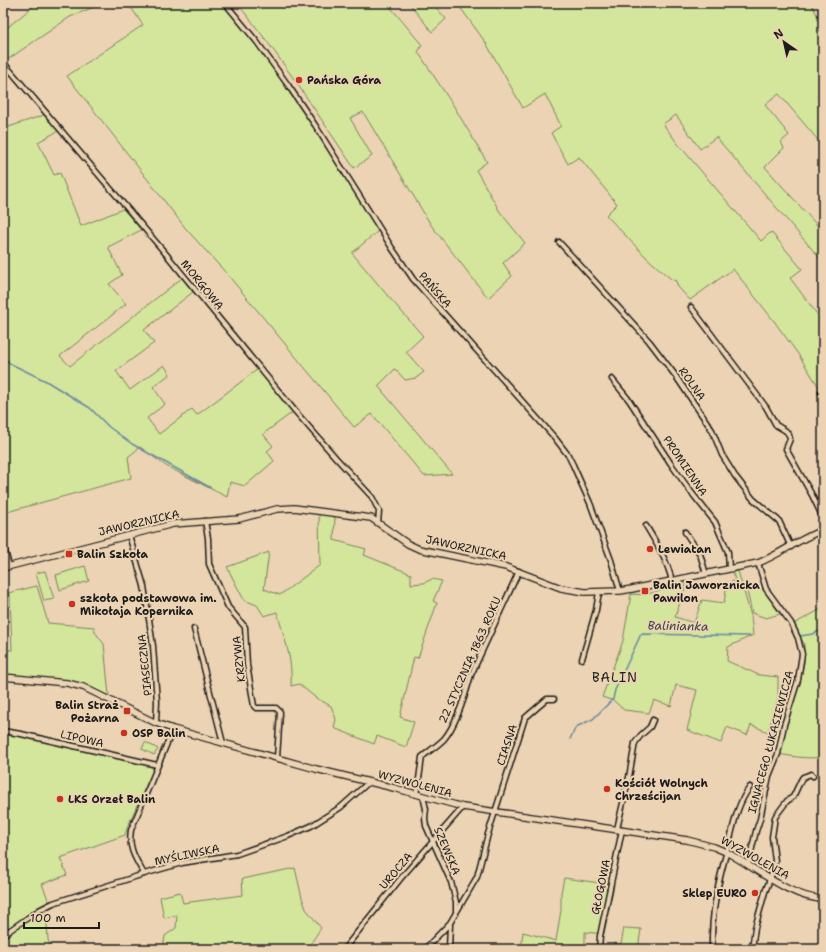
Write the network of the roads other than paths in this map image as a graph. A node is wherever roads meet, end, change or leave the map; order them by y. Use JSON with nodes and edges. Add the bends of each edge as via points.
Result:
{"nodes":[{"id":1,"x":225,"y":3,"type":"edge"},
{"id":2,"x":3,"y":62,"type":"edge"},
{"id":3,"x":559,"y":242,"type":"dead end"},
{"id":4,"x":691,"y":307,"type":"dead end"},
{"id":5,"x":612,"y":379,"type":"dead end"},
{"id":6,"x":823,"y":518,"type":"edge"},
{"id":7,"x":205,"y":521,"type":"junction"},
{"id":8,"x":378,"y":523,"type":"junction"},
{"id":9,"x":646,"y":526,"type":"dead end"},
{"id":10,"x":823,"y":530,"type":"edge"},
{"id":11,"x":685,"y":532,"type":"dead end"},
{"id":12,"x":129,"y":535,"type":"junction"},
{"id":13,"x":3,"y":544,"type":"edge"},
{"id":14,"x":792,"y":547,"type":"junction"},
{"id":15,"x":758,"y":563,"type":"junction"},
{"id":16,"x":10,"y":566,"type":"junction"},
{"id":17,"x":3,"y":568,"type":"edge"},
{"id":18,"x":729,"y":569,"type":"junction"},
{"id":19,"x":519,"y":571,"type":"junction"},
{"id":20,"x":706,"y":574,"type":"junction"},
{"id":21,"x":672,"y":581,"type":"junction"},
{"id":22,"x":620,"y":591,"type":"junction"},
{"id":23,"x":599,"y":592,"type":"junction"},
{"id":24,"x":194,"y":629,"type":"dead end"},
{"id":25,"x":582,"y":658,"type":"dead end"},
{"id":26,"x":3,"y":677,"type":"edge"},
{"id":27,"x":554,"y":699,"type":"dead end"},
{"id":28,"x":652,"y":720,"type":"dead end"},
{"id":29,"x":156,"y":723,"type":"junction"},
{"id":30,"x":173,"y":729,"type":"junction"},
{"id":31,"x":3,"y":731,"type":"edge"},
{"id":32,"x":223,"y":743,"type":"junction"},
{"id":33,"x":277,"y":758,"type":"junction"},
{"id":34,"x":157,"y":765,"type":"junction"},
{"id":35,"x":813,"y":776,"type":"dead end"},
{"id":36,"x":369,"y":782,"type":"junction"},
{"id":37,"x":750,"y":787,"type":"dead end"},
{"id":38,"x":416,"y":794,"type":"junction"},
{"id":39,"x":423,"y":796,"type":"junction"},
{"id":40,"x":463,"y":807,"type":"junction"},
{"id":41,"x":495,"y":812,"type":"junction"},
{"id":42,"x":619,"y":829,"type":"junction"},
{"id":43,"x":434,"y":842,"type":"junction"},
{"id":44,"x":726,"y":852,"type":"junction"},
{"id":45,"x":748,"y":865,"type":"junction"},
{"id":46,"x":144,"y":874,"type":"junction"},
{"id":47,"x":771,"y":878,"type":"junction"},
{"id":48,"x":823,"y":899,"type":"edge"},
{"id":49,"x":456,"y":914,"type":"junction"},
{"id":50,"x":450,"y":923,"type":"junction"},
{"id":51,"x":3,"y":935,"type":"edge"},
{"id":52,"x":344,"y":949,"type":"edge"},
{"id":53,"x":425,"y":949,"type":"edge"},
{"id":54,"x":449,"y":949,"type":"edge"},
{"id":55,"x":599,"y":949,"type":"edge"},
{"id":56,"x":712,"y":949,"type":"edge"},
{"id":57,"x":752,"y":949,"type":"edge"}],
"edges":[{"from":1,"to":22,"type":"street","name":"PAŃSKA","via":[[257,42],[315,124],[413,279],[568,455],[590,503]]},
{"from":2,"to":8,"type":"street","name":"MORGOWA","via":[[295,411],[372,497],[379,512]]},
{"from":3,"to":14,"type":"street","name":"ROLNA","via":[[649,341],[675,375],[712,430],[722,455],[736,476],[754,499],[779,521]]},
{"from":4,"to":6,"type":"street","via":[[766,407],[776,425],[789,435],[790,440],[786,449]]},
{"from":5,"to":18,"type":"street","name":"PROMIENNA","via":[[715,522],[730,556]]},
{"from":7,"to":8,"type":"street","name":"JAWORZNICKA","via":[[239,519],[277,509],[294,508],[371,518]]},
{"from":7,"to":12,"type":"street","name":"JAWORZNICKA","via":[[173,524]]},
{"from":7,"to":33,"type":"street","name":"KRZYWA","via":[[209,564],[228,607],[245,627],[247,665],[254,706],[276,708],[280,712]]},
{"from":8,"to":19,"type":"street","name":"JAWORZNICKA","via":[[419,549]]},
{"from":9,"to":21,"type":"street","via":[[660,549]]},
{"from":10,"to":14,"type":"street","name":"JAWORZNICKA","via":[[806,537]]},
{"from":11,"to":20,"type":"street","via":[[700,554]]},
{"from":12,"to":16,"type":"street","name":"JAWORZNICKA"},
{"from":12,"to":29,"type":"street","name":"PIASECZNA","via":[[144,586],[153,646]]},
{"from":13,"to":16,"type":"street"},
{"from":14,"to":15,"type":"street","name":"JAWORZNICKA"},
{"from":15,"to":18,"type":"street","name":"JAWORZNICKA"},
{"from":15,"to":45,"type":"street","name":"IGNACEGO ŁUKASIEWICZA","via":[[766,589],[797,637],[802,654],[798,680]]},
{"from":16,"to":17,"type":"street","name":"JAWORZNICKA"},
{"from":18,"to":20,"type":"street","name":"JAWORZNICKA"},
{"from":19,"to":23,"type":"street","name":"JAWORZNICKA","via":[[576,592]]},
{"from":19,"to":38,"type":"street","name":"22 STYCZNIA 1863 ROKU","via":[[471,675],[452,726],[440,742],[422,757]]},
{"from":20,"to":21,"type":"street","name":"JAWORZNICKA"},
{"from":21,"to":22,"type":"street","name":"JAWORZNICKA"},
{"from":22,"to":23,"type":"street","name":"JAWORZNICKA"},
{"from":23,"to":25,"type":"street"},
{"from":24,"to":32,"type":"street"},
{"from":26,"to":29,"type":"street","name":"WYZWOLENIA","via":[[83,687]]},
{"from":27,"to":41,"type":"street","name":"CIASNA","via":[[547,699],[525,718]]},
{"from":28,"to":42,"type":"street","name":"GŁOGOWA","via":[[650,727],[635,743]]},
{"from":29,"to":30,"type":"street","name":"WYZWOLENIA"},
{"from":30,"to":32,"type":"street","name":"WYZWOLENIA"},
{"from":30,"to":34,"type":"street"},
{"from":31,"to":34,"type":"street","name":"LIPOWA"},
{"from":32,"to":33,"type":"street","name":"WYZWOLENIA"},
{"from":33,"to":36,"type":"street","name":"WYZWOLENIA"},
{"from":34,"to":46,"type":"street","via":[[130,837],[132,851]]},
{"from":35,"to":47,"type":"street","via":[[811,774],[801,780],[793,797],[775,817],[772,838],[775,861]]},
{"from":36,"to":38,"type":"street","name":"WYZWOLENIA"},
{"from":36,"to":46,"type":"street","name":"MYŚLIWSKA","via":[[341,807],[311,826],[288,836],[237,854],[182,863]]},
{"from":37,"to":44,"type":"street","via":[[737,812]]},
{"from":38,"to":39,"type":"street","name":"WYZWOLENIA"},
{"from":39,"to":40,"type":"street","name":"WYZWOLENIA"},
{"from":39,"to":43,"type":"street","name":"SZEWSKA","via":[[426,826]]},
{"from":40,"to":41,"type":"street","name":"WYZWOLENIA"},
{"from":40,"to":43,"type":"street","name":"UROCZA"},
{"from":41,"to":42,"type":"street","name":"WYZWOLENIA"},
{"from":41,"to":49,"type":"street","name":"CIASNA","via":[[477,877]]},
{"from":42,"to":44,"type":"street","name":"WYZWOLENIA","via":[[696,842]]},
{"from":42,"to":55,"type":"street","name":"GŁOGOWA"},
{"from":43,"to":49,"type":"street","name":"SZEWSKA","via":[[451,882]]},
{"from":43,"to":52,"type":"street","name":"UROCZA","via":[[401,878]]},
{"from":44,"to":45,"type":"street","name":"WYZWOLENIA"},
{"from":44,"to":56,"type":"street","via":[[717,884]]},
{"from":45,"to":47,"type":"street","name":"WYZWOLENIA"},
{"from":46,"to":51,"type":"street","name":"MYŚLIWSKA","via":[[52,903]]},
{"from":47,"to":48,"type":"street","name":"WYZWOLENIA","via":[[807,896]]},
{"from":47,"to":57,"type":"street","via":[[754,928]]},
{"from":49,"to":50,"type":"street","name":"CIASNA"},
{"from":50,"to":53,"type":"street","name":"CIASNA"},
{"from":50,"to":54,"type":"street"}]}
